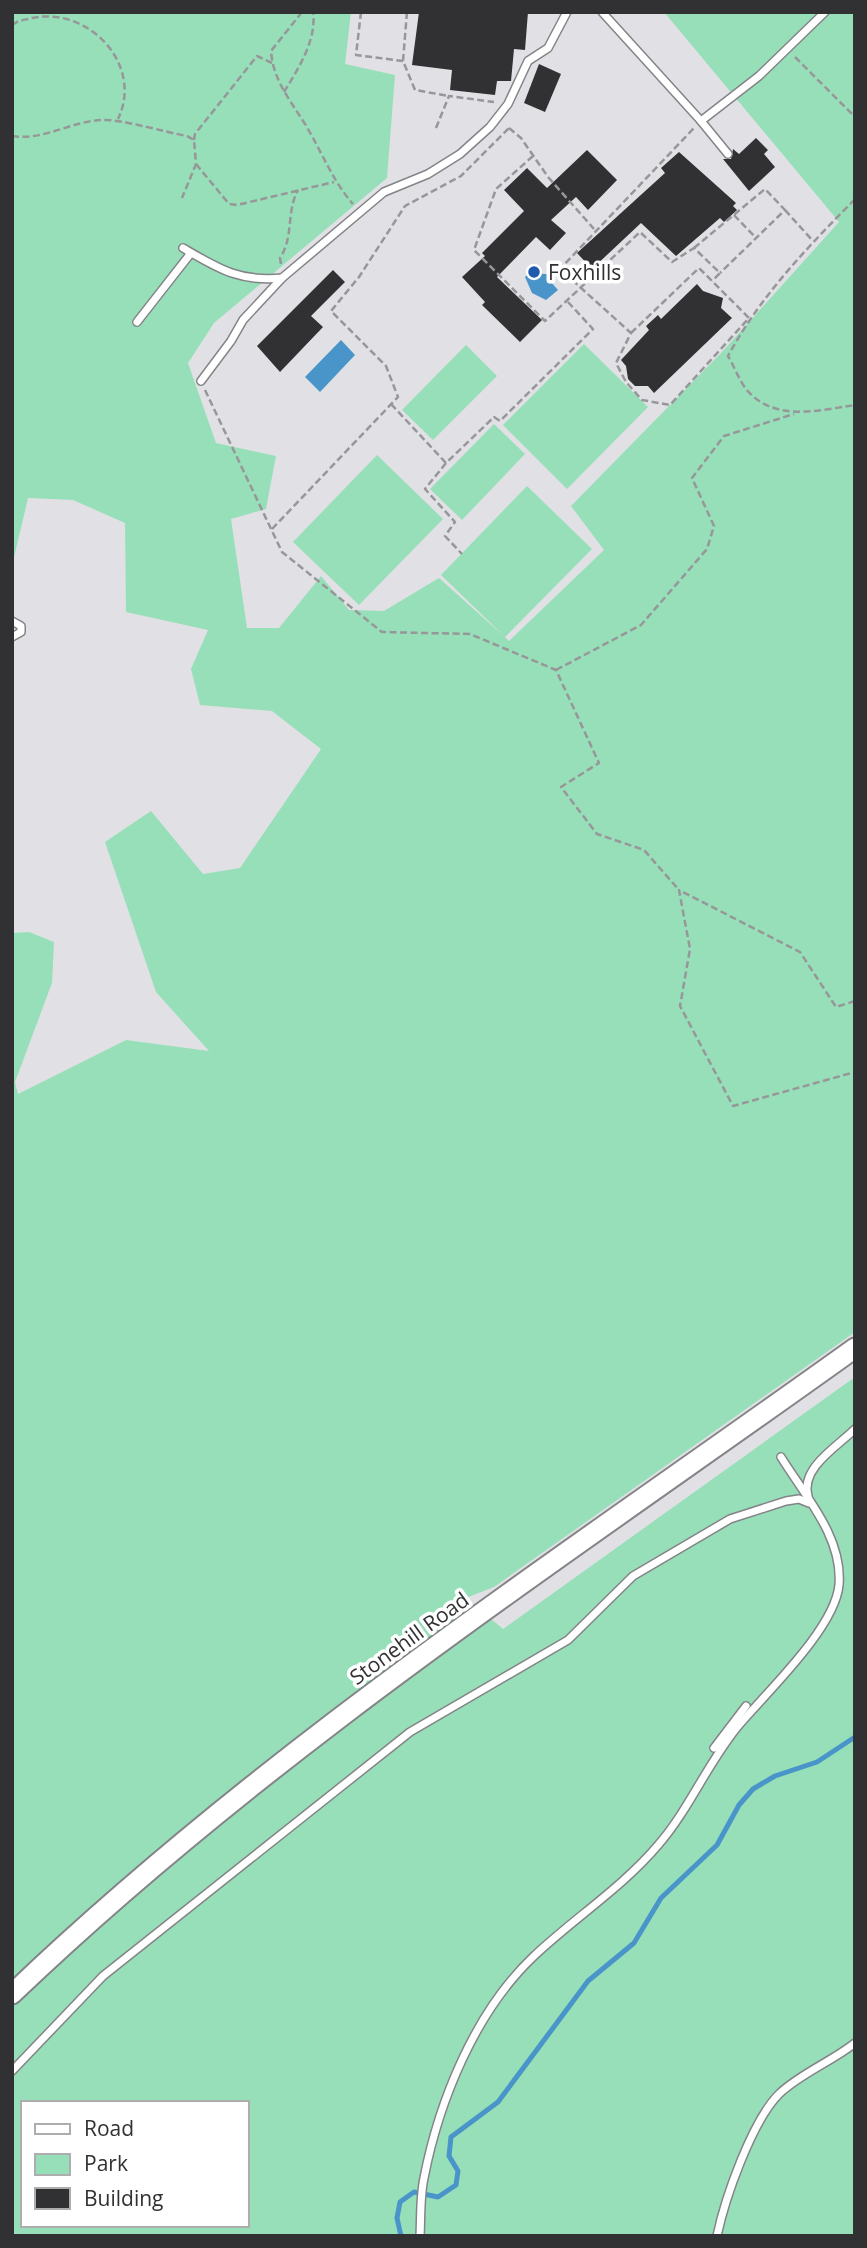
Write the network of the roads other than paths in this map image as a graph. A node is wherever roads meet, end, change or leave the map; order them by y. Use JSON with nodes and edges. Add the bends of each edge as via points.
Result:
{"nodes":[{"id":1,"x":567,"y":12,"type":"edge"},
{"id":2,"x":602,"y":12,"type":"edge"},
{"id":3,"x":825,"y":12,"type":"edge"},
{"id":4,"x":701,"y":121,"type":"junction"},
{"id":5,"x":728,"y":154,"type":"dead end"},
{"id":6,"x":183,"y":248,"type":"dead end"},
{"id":7,"x":191,"y":253,"type":"junction"},
{"id":8,"x":282,"y":278,"type":"junction"},
{"id":9,"x":137,"y":322,"type":"dead end"},
{"id":10,"x":201,"y":381,"type":"road end"},
{"id":11,"x":12,"y":621,"type":"edge"},
{"id":12,"x":12,"y":637,"type":"edge"},
{"id":13,"x":855,"y":1348,"type":"edge"},
{"id":14,"x":855,"y":1429,"type":"edge"},
{"id":15,"x":781,"y":1457,"type":"dead end"},
{"id":16,"x":809,"y":1503,"type":"junction"},
{"id":17,"x":746,"y":1706,"type":"dead end"},
{"id":18,"x":714,"y":1748,"type":"dead end"},
{"id":19,"x":12,"y":1994,"type":"edge"},
{"id":20,"x":855,"y":2043,"type":"edge"},
{"id":21,"x":12,"y":2071,"type":"edge"},
{"id":22,"x":421,"y":2236,"type":"edge"},
{"id":23,"x":717,"y":2236,"type":"edge"}],
"edges":[{"from":1,"to":8,"type":"lane","via":[[548,48],[528,61],[508,104],[460,154],[428,174],[384,192]]},
{"from":2,"to":4,"type":"lane"},
{"from":3,"to":4,"type":"lane"},
{"from":4,"to":5,"type":"lane"},
{"from":6,"to":7,"type":"lane"},
{"from":7,"to":8,"type":"lane","via":[[228,274]]},
{"from":7,"to":9,"type":"lane"},
{"from":8,"to":10,"type":"lane","via":[[243,320]]},
{"from":11,"to":12,"type":"lane","via":[[20,626],[20,632]]},
{"from":13,"to":19,"type":"street","name":"Stonehill Road","via":[[336,1719],[188,1839]]},
{"from":14,"to":16,"type":"lane","via":[[819,1460],[806,1490]]},
{"from":15,"to":16,"type":"lane"},
{"from":16,"to":21,"type":"lane","via":[[786,1501],[730,1519],[633,1577],[568,1640],[410,1732],[103,1976]]},
{"from":16,"to":22,"type":"lane","via":[[830,1535],[838,1566],[838,1592],[829,1617],[737,1728],[661,1843],[532,1958],[482,2022],[433,2137],[423,2182]]},
{"from":17,"to":18,"type":"lane"},
{"from":20,"to":23,"type":"lane","via":[[777,2096],[736,2174]]}]}
